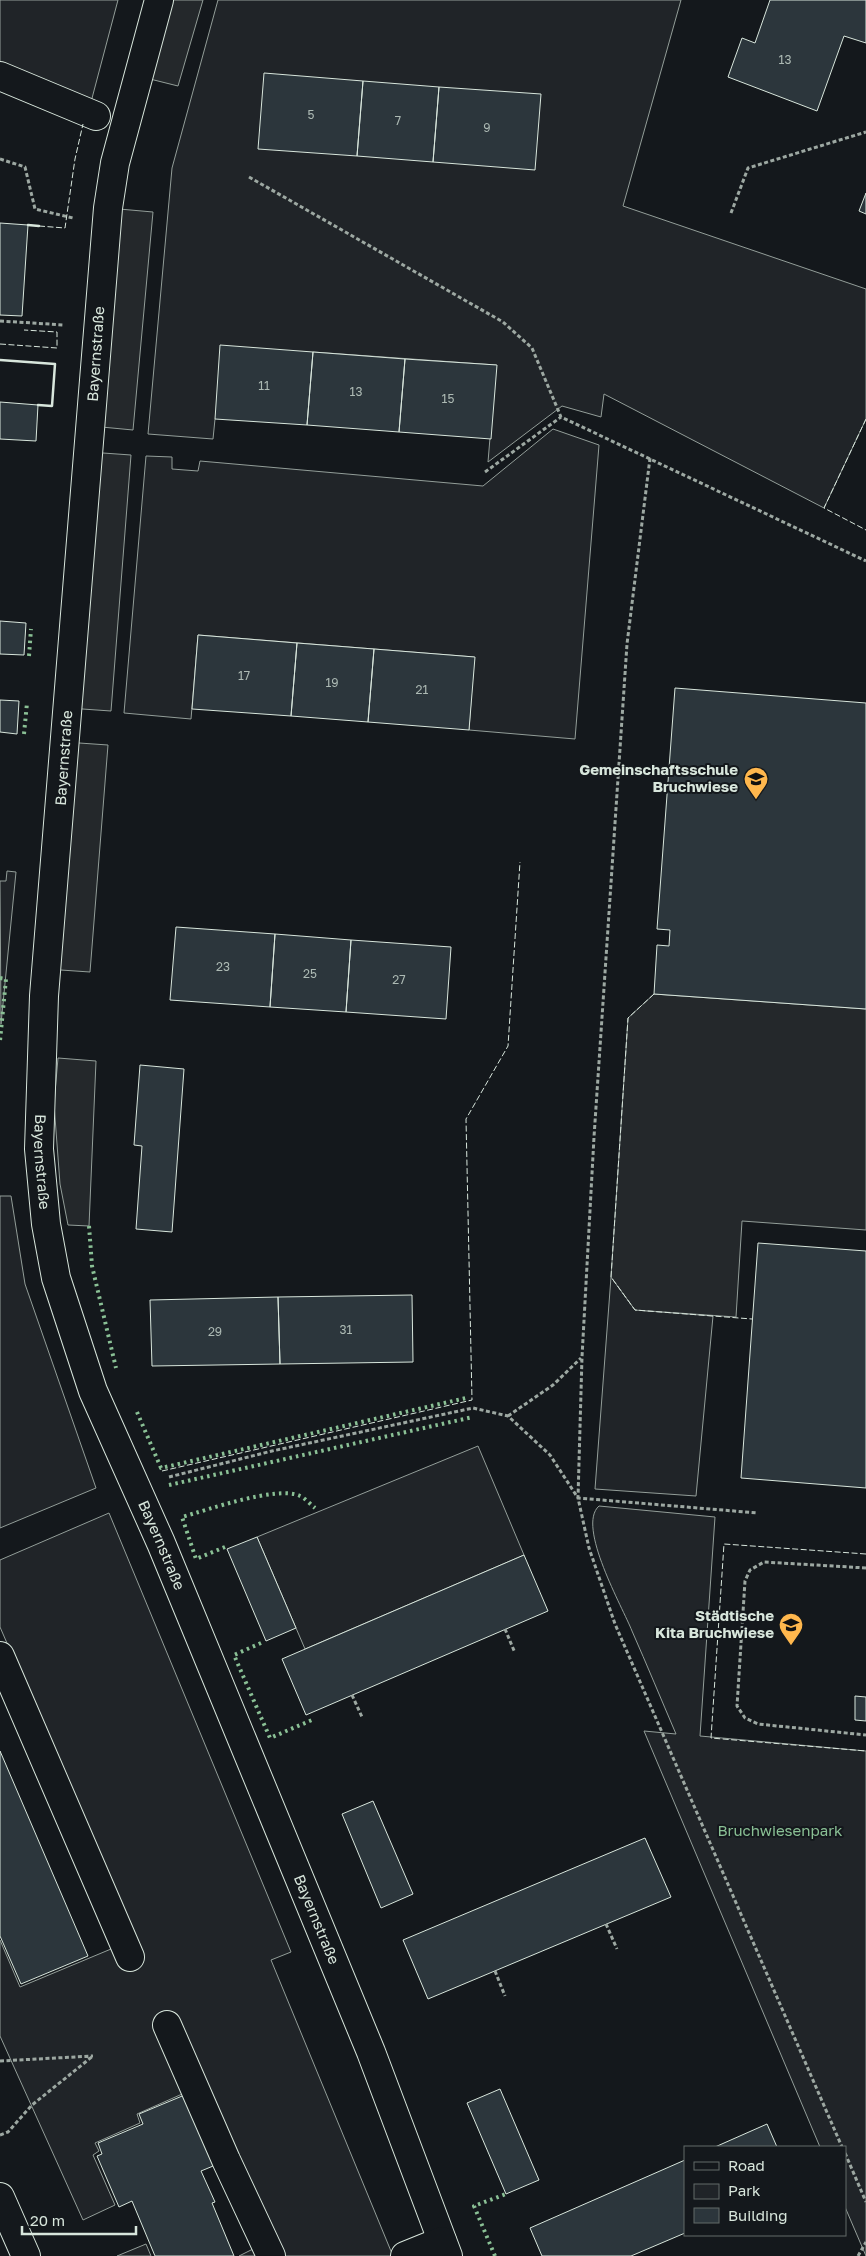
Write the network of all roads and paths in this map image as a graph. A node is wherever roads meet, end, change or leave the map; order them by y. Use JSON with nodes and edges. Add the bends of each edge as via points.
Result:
{"nodes":[{"id":1,"x":159,"y":0,"type":"edge"},
{"id":2,"x":0,"y":76,"type":"edge"},
{"id":3,"x":96,"y":116,"type":"dead end"},
{"id":4,"x":866,"y":132,"type":"edge"},
{"id":5,"x":0,"y":159,"type":"edge"},
{"id":6,"x":249,"y":177,"type":"dead end"},
{"id":7,"x":731,"y":213,"type":"dead end"},
{"id":8,"x":76,"y":218,"type":"dead end"},
{"id":9,"x":0,"y":321,"type":"edge"},
{"id":10,"x":66,"y":325,"type":"dead end"},
{"id":11,"x":561,"y":417,"type":"junction"},
{"id":12,"x":650,"y":458,"type":"junction"},
{"id":13,"x":485,"y":472,"type":"dead end"},
{"id":14,"x":866,"y":561,"type":"edge"},
{"id":15,"x":582,"y":1357,"type":"junction"},
{"id":16,"x":508,"y":1416,"type":"junction"},
{"id":17,"x":136,"y":1488,"type":"junction"},
{"id":18,"x":578,"y":1498,"type":"junction"},
{"id":19,"x":758,"y":1513,"type":"dead end"},
{"id":20,"x":866,"y":1568,"type":"edge"},
{"id":21,"x":505,"y":1630,"type":"dead end"},
{"id":22,"x":515,"y":1653,"type":"dead end"},
{"id":23,"x":0,"y":1656,"type":"edge"},
{"id":24,"x":352,"y":1695,"type":"dead end"},
{"id":25,"x":362,"y":1717,"type":"dead end"},
{"id":26,"x":866,"y":1735,"type":"edge"},
{"id":27,"x":606,"y":1924,"type":"dead end"},
{"id":28,"x":617,"y":1949,"type":"dead end"},
{"id":29,"x":130,"y":1957,"type":"dead end"},
{"id":30,"x":495,"y":1972,"type":"dead end"},
{"id":31,"x":505,"y":1996,"type":"dead end"},
{"id":32,"x":168,"y":2025,"type":"dead end"},
{"id":33,"x":0,"y":2061,"type":"edge"},
{"id":34,"x":0,"y":2136,"type":"edge"},
{"id":35,"x":842,"y":2146,"type":"edge"},
{"id":36,"x":846,"y":2155,"type":"edge"},
{"id":37,"x":0,"y":2197,"type":"edge"},
{"id":38,"x":866,"y":2202,"type":"edge"},
{"id":39,"x":866,"y":2242,"type":"edge"},
{"id":40,"x":445,"y":2249,"type":"edge"},
{"id":41,"x":26,"y":2256,"type":"edge"},
{"id":42,"x":271,"y":2256,"type":"edge"},
{"id":43,"x":405,"y":2256,"type":"edge"},
{"id":44,"x":858,"y":2256,"type":"edge"}],
"edges":[{"from":1,"to":17,"type":"street","name":"Bayernstraße","via":[[115,163],[108,208],[46,969],[39,1103],[41,1186],[56,1278],[93,1391]]},
{"from":2,"to":3,"type":"street"},
{"from":4,"to":7,"type":"path","via":[[748,168]]},
{"from":5,"to":8,"type":"path","via":[[25,167],[35,209]]},
{"from":6,"to":11,"type":"path","via":[[503,322],[532,348]]},
{"from":9,"to":10,"type":"path"},
{"from":11,"to":12,"type":"path"},
{"from":11,"to":13,"type":"path"},
{"from":12,"to":14,"type":"path"},
{"from":12,"to":15,"type":"path","via":[[627,654]]},
{"from":15,"to":16,"type":"path","via":[[553,1385]]},
{"from":15,"to":18,"type":"path"},
{"from":16,"to":17,"type":"path","via":[[473,1408],[272,1451]]},
{"from":16,"to":18,"type":"path","via":[[550,1455]]},
{"from":17,"to":40,"type":"street","name":"Bayernstraße","via":[[378,2069]]},
{"from":18,"to":19,"type":"path"},
{"from":18,"to":35,"type":"path","via":[[589,1548],[615,1624]]},
{"from":20,"to":26,"type":"path","via":[[764,1562],[750,1570],[744,1581],[737,1706],[745,1718],[758,1724]]},
{"from":21,"to":22,"type":"path"},
{"from":23,"to":29,"type":"street"},
{"from":24,"to":25,"type":"path"},
{"from":27,"to":28,"type":"path"},
{"from":30,"to":31,"type":"path"},
{"from":32,"to":42,"type":"street"},
{"from":33,"to":34,"type":"path","via":[[93,2056],[32,2105],[8,2132]]},
{"from":36,"to":38,"type":"path"},
{"from":37,"to":41,"type":"street"},
{"from":39,"to":44,"type":"path"},
{"from":40,"to":43,"type":"street"}]}
